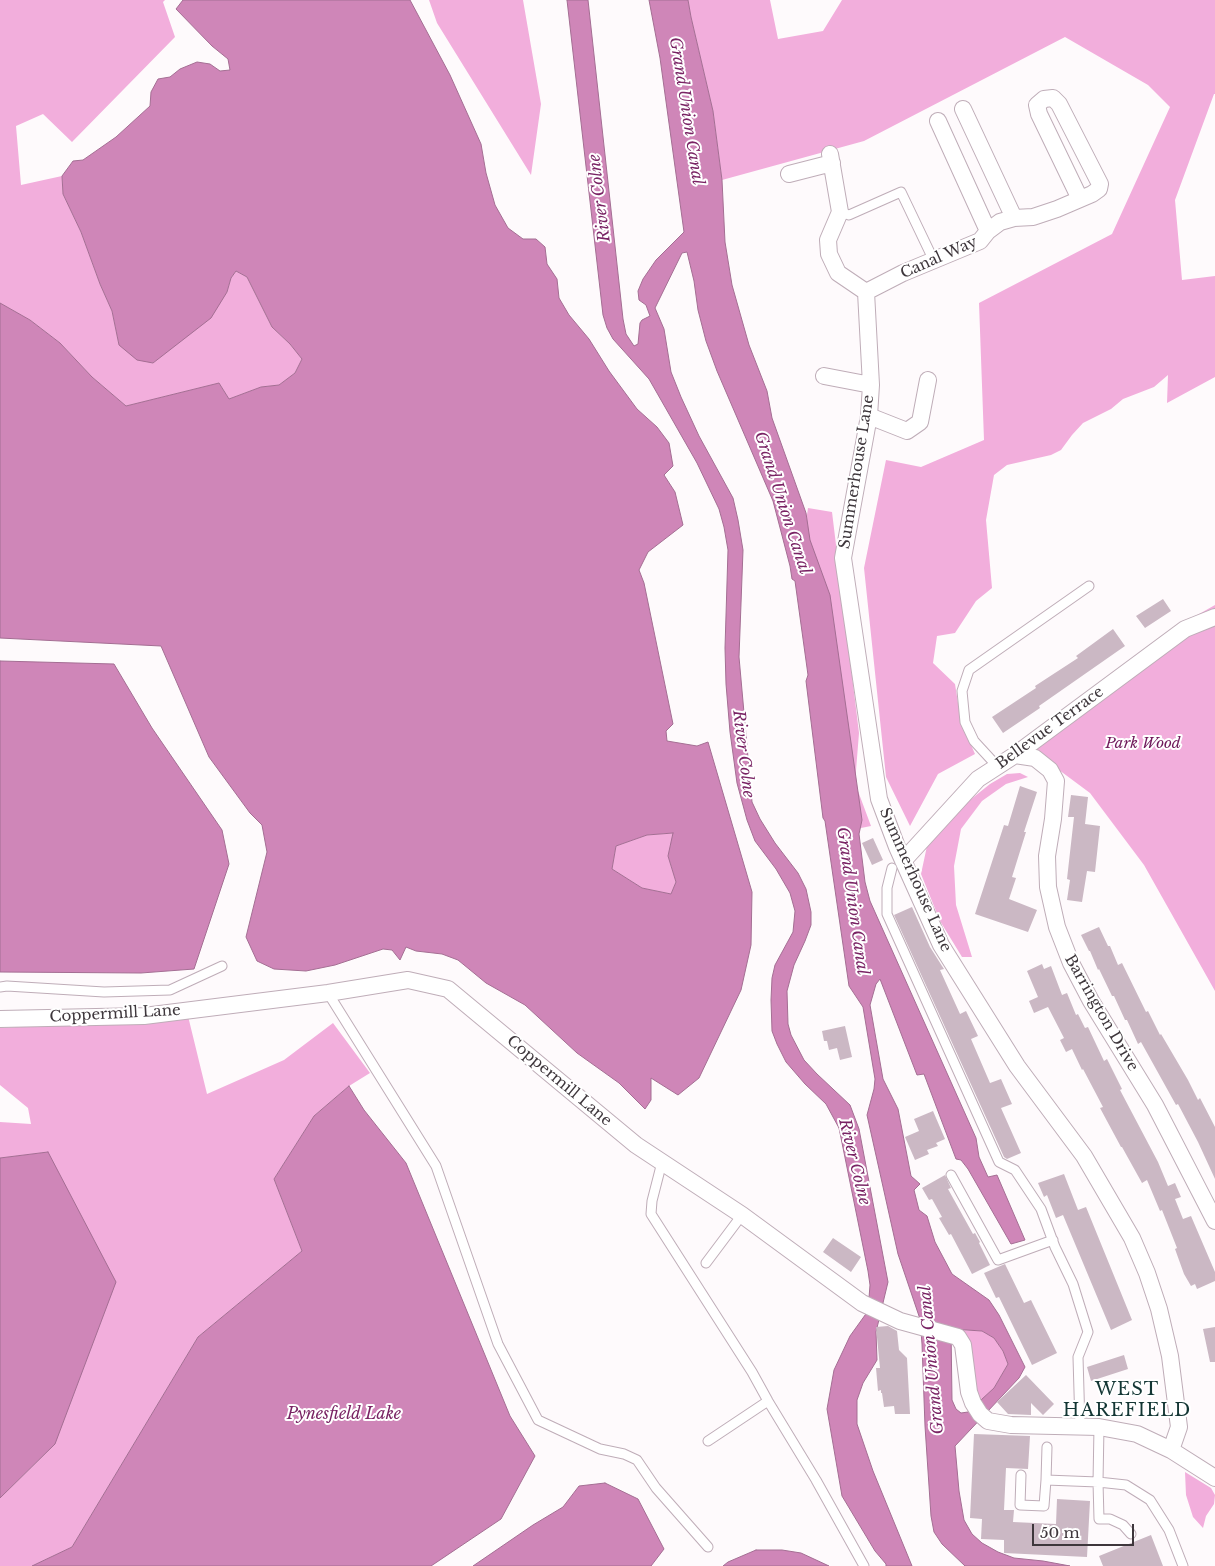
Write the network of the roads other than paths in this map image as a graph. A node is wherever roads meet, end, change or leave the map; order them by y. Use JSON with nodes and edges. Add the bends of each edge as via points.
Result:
{"nodes":[{"id":1,"x":963,"y":109,"type":"dead end"},
{"id":2,"x":938,"y":121,"type":"dead end"},
{"id":3,"x":789,"y":174,"type":"dead end"},
{"id":4,"x":1086,"y":196,"type":"junction"},
{"id":5,"x":840,"y":212,"type":"junction"},
{"id":6,"x":1014,"y":218,"type":"junction"},
{"id":7,"x":988,"y":230,"type":"junction"},
{"id":8,"x":934,"y":261,"type":"junction"},
{"id":9,"x":866,"y":292,"type":"junction"},
{"id":10,"x":824,"y":376,"type":"dead end"},
{"id":11,"x":928,"y":380,"type":"dead end"},
{"id":12,"x":871,"y":385,"type":"junction"},
{"id":13,"x":869,"y":416,"type":"junction"},
{"id":14,"x":1088,"y":586,"type":"dead end"},
{"id":15,"x":1215,"y":617,"type":"edge"},
{"id":16,"x":1014,"y":754,"type":"junction"},
{"id":17,"x":998,"y":766,"type":"junction"},
{"id":18,"x":898,"y":865,"type":"junction"},
{"id":19,"x":222,"y":966,"type":"dead end"},
{"id":20,"x":0,"y":987,"type":"edge"},
{"id":21,"x":328,"y":993,"type":"junction"},
{"id":22,"x":0,"y":1019,"type":"edge"},
{"id":23,"x":662,"y":1162,"type":"junction"},
{"id":24,"x":951,"y":1175,"type":"dead end"},
{"id":25,"x":742,"y":1215,"type":"junction"},
{"id":26,"x":1215,"y":1221,"type":"edge"},
{"id":27,"x":1053,"y":1240,"type":"junction"},
{"id":28,"x":706,"y":1263,"type":"dead end"},
{"id":29,"x":768,"y":1401,"type":"junction"},
{"id":30,"x":1080,"y":1426,"type":"junction"},
{"id":31,"x":1099,"y":1427,"type":"junction"},
{"id":32,"x":708,"y":1441,"type":"dead end"},
{"id":33,"x":1047,"y":1447,"type":"dead end"},
{"id":34,"x":1171,"y":1450,"type":"junction"},
{"id":35,"x":1022,"y":1475,"type":"dead end"},
{"id":36,"x":1215,"y":1478,"type":"edge"},
{"id":37,"x":1046,"y":1480,"type":"junction"},
{"id":38,"x":1098,"y":1482,"type":"junction"},
{"id":39,"x":1132,"y":1534,"type":"dead end"},
{"id":40,"x":708,"y":1547,"type":"dead end"},
{"id":41,"x":864,"y":1566,"type":"edge"},
{"id":42,"x":1182,"y":1566,"type":"edge"}],
"edges":[{"from":1,"to":6,"type":"street"},
{"from":2,"to":7,"type":"street"},
{"from":3,"to":5,"type":"street","via":[[831,158]]},
{"from":4,"to":4,"type":"street","via":[[1099,190],[1100,184],[1059,104],[1053,98],[1044,99],[1037,105],[1039,114]]},
{"from":4,"to":6,"type":"street","name":"Canal Way","via":[[1033,217]]},
{"from":5,"to":8,"type":"lane","via":[[849,215],[902,192]]},
{"from":5,"to":9,"type":"street","via":[[828,240],[829,254],[838,273]]},
{"from":6,"to":7,"type":"street","name":"Canal Way"},
{"from":7,"to":8,"type":"street","name":"Canal Way","via":[[980,241]]},
{"from":8,"to":9,"type":"street","name":"Canal Way"},
{"from":9,"to":12,"type":"street","name":"Summerhouse Lane"},
{"from":10,"to":12,"type":"street"},
{"from":11,"to":13,"type":"street","via":[[920,422],[907,431]]},
{"from":12,"to":13,"type":"street","name":"Summerhouse Lane"},
{"from":13,"to":18,"type":"street","name":"Summerhouse Lane","via":[[843,558],[879,799]]},
{"from":14,"to":17,"type":"lane","via":[[969,670],[962,691],[965,722],[974,741]]},
{"from":15,"to":16,"type":"street","name":"Bellevue Terrace","via":[[1185,629]]},
{"from":16,"to":17,"type":"street","name":"Bellevue Terrace"},
{"from":16,"to":26,"type":"street","name":"Barrington Drive","via":[[1034,758],[1050,770],[1056,781],[1047,856],[1048,887],[1057,927],[1071,963],[1155,1105]]},
{"from":17,"to":18,"type":"street","name":"Bellevue Terrace","via":[[978,779]]},
{"from":18,"to":27,"type":"lane","via":[[886,888],[887,914],[999,1162],[1015,1170],[1041,1209]]},
{"from":18,"to":34,"type":"street","name":"Summerhouse Lane","via":[[941,945],[1018,1066],[1084,1156],[1132,1238],[1160,1309],[1170,1356],[1179,1427]]},
{"from":19,"to":20,"type":"lane","via":[[170,990],[104,992]]},
{"from":21,"to":22,"type":"street","name":"Coppermill Lane","via":[[144,1016]]},
{"from":21,"to":23,"type":"street","name":"Coppermill Lane","via":[[408,980],[448,989]]},
{"from":21,"to":40,"type":"lane","via":[[436,1166],[498,1344],[538,1420],[600,1449],[637,1460],[656,1488]]},
{"from":23,"to":25,"type":"street","name":"Coppermill Lane"},
{"from":23,"to":29,"type":"lane","via":[[651,1214]]},
{"from":24,"to":27,"type":"lane","via":[[998,1260]]},
{"from":25,"to":28,"type":"lane"},
{"from":25,"to":30,"type":"street","name":"Coppermill Lane","via":[[865,1305],[908,1323],[958,1337],[963,1345],[969,1392],[988,1421],[1011,1425]]},
{"from":27,"to":30,"type":"lane","via":[[1073,1284],[1088,1332],[1078,1357]]},
{"from":29,"to":32,"type":"lane"},
{"from":29,"to":41,"type":"lane"},
{"from":30,"to":31,"type":"street","name":"Coppermill Lane"},
{"from":31,"to":34,"type":"street","name":"Coppermill Lane","via":[[1137,1434]]},
{"from":31,"to":38,"type":"lane"},
{"from":33,"to":37,"type":"lane"},
{"from":34,"to":36,"type":"street","name":"Coppermill Lane"},
{"from":35,"to":37,"type":"lane","via":[[1020,1505],[1044,1506]]},
{"from":37,"to":38,"type":"lane"},
{"from":38,"to":39,"type":"lane","via":[[1098,1518],[1110,1518]]},
{"from":38,"to":42,"type":"lane","via":[[1126,1485],[1150,1500],[1168,1530]]}]}
